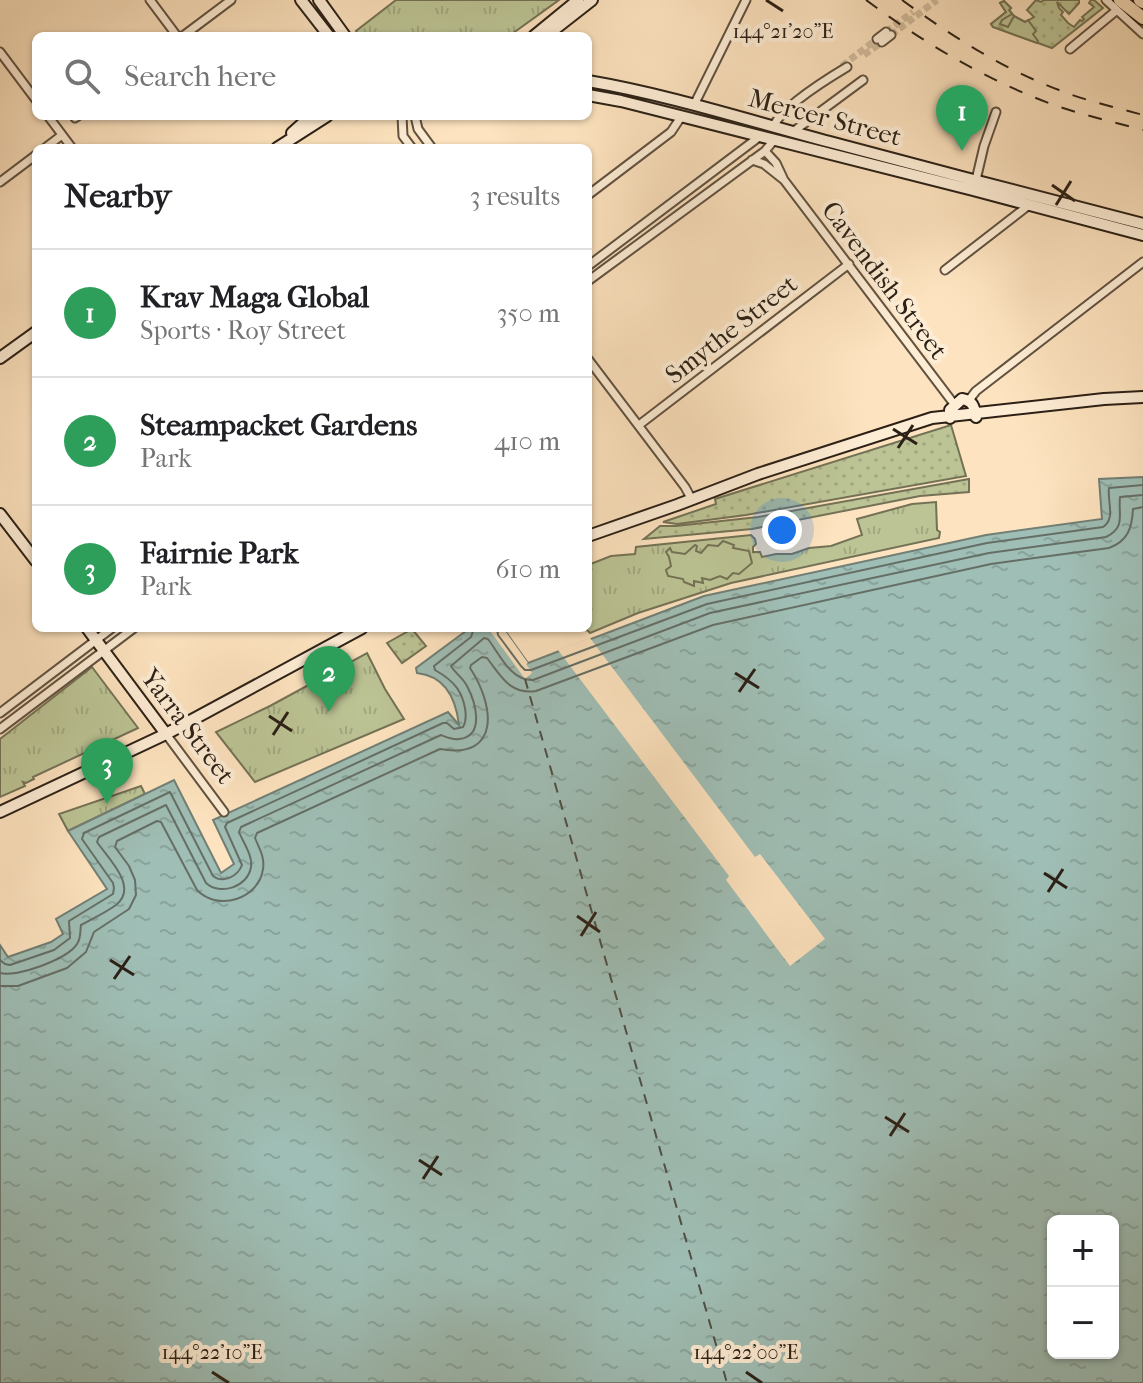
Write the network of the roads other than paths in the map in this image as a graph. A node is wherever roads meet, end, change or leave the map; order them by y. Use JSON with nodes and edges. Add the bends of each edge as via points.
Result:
{"nodes":[{"id":1,"x":150,"y":0,"type":"edge"},
{"id":2,"x":231,"y":0,"type":"edge"},
{"id":3,"x":301,"y":0,"type":"edge"},
{"id":4,"x":319,"y":0,"type":"edge"},
{"id":5,"x":578,"y":0,"type":"edge"},
{"id":6,"x":592,"y":0,"type":"edge"},
{"id":7,"x":746,"y":0,"type":"edge"},
{"id":8,"x":1106,"y":0,"type":"edge"},
{"id":9,"x":1119,"y":5,"type":"edge"},
{"id":10,"x":329,"y":13,"type":"junction"},
{"id":11,"x":1143,"y":18,"type":"edge"},
{"id":12,"x":318,"y":22,"type":"junction"},
{"id":13,"x":174,"y":32,"type":"edge"},
{"id":14,"x":188,"y":32,"type":"edge"},
{"id":15,"x":326,"y":32,"type":"edge"},
{"id":16,"x":342,"y":32,"type":"edge"},
{"id":17,"x":539,"y":32,"type":"edge"},
{"id":18,"x":551,"y":32,"type":"edge"},
{"id":19,"x":888,"y":34,"type":"tunnel mouth"},
{"id":20,"x":1143,"y":34,"type":"edge"},
{"id":21,"x":879,"y":40,"type":"tunnel mouth"},
{"id":22,"x":1070,"y":49,"type":"dead end"},
{"id":23,"x":0,"y":52,"type":"edge"},
{"id":24,"x":844,"y":66,"type":"tunnel mouth"},
{"id":25,"x":863,"y":80,"type":"dead end"},
{"id":26,"x":592,"y":82,"type":"edge"},
{"id":27,"x":653,"y":94,"type":"junction"},
{"id":28,"x":32,"y":95,"type":"edge"},
{"id":29,"x":592,"y":96,"type":"edge"},
{"id":30,"x":694,"y":105,"type":"junction"},
{"id":31,"x":649,"y":109,"type":"junction"},
{"id":32,"x":996,"y":112,"type":"dead end"},
{"id":33,"x":817,"y":113,"type":"junction"},
{"id":34,"x":681,"y":117,"type":"junction"},
{"id":35,"x":51,"y":120,"type":"edge"},
{"id":36,"x":307,"y":120,"type":"edge"},
{"id":37,"x":321,"y":120,"type":"edge"},
{"id":38,"x":402,"y":120,"type":"edge"},
{"id":39,"x":416,"y":120,"type":"edge"},
{"id":40,"x":774,"y":125,"type":"junction"},
{"id":41,"x":794,"y":131,"type":"junction"},
{"id":42,"x":62,"y":135,"type":"junction"},
{"id":43,"x":759,"y":137,"type":"junction"},
{"id":44,"x":818,"y":138,"type":"junction"},
{"id":45,"x":774,"y":140,"type":"junction"},
{"id":46,"x":50,"y":144,"type":"edge"},
{"id":47,"x":69,"y":144,"type":"edge"},
{"id":48,"x":281,"y":144,"type":"edge"},
{"id":49,"x":283,"y":144,"type":"edge"},
{"id":50,"x":409,"y":144,"type":"edge"},
{"id":51,"x":429,"y":144,"type":"edge"},
{"id":52,"x":765,"y":151,"type":"junction"},
{"id":53,"x":32,"y":158,"type":"edge"},
{"id":54,"x":752,"y":160,"type":"junction"},
{"id":55,"x":784,"y":180,"type":"junction"},
{"id":56,"x":0,"y":182,"type":"edge"},
{"id":57,"x":974,"y":185,"type":"junction"},
{"id":58,"x":592,"y":192,"type":"edge"},
{"id":59,"x":1029,"y":205,"type":"junction"},
{"id":60,"x":1143,"y":224,"type":"edge"},
{"id":61,"x":1143,"y":235,"type":"edge"},
{"id":62,"x":1143,"y":262,"type":"edge"},
{"id":63,"x":592,"y":263,"type":"edge"},
{"id":64,"x":849,"y":264,"type":"junction"},
{"id":65,"x":945,"y":270,"type":"dead end"},
{"id":66,"x":592,"y":278,"type":"edge"},
{"id":67,"x":32,"y":335,"type":"edge"},
{"id":68,"x":0,"y":358,"type":"edge"},
{"id":69,"x":592,"y":364,"type":"edge"},
{"id":70,"x":969,"y":400,"type":"junction"},
{"id":71,"x":1143,"y":400,"type":"edge"},
{"id":72,"x":951,"y":413,"type":"junction"},
{"id":73,"x":976,"y":414,"type":"junction"},
{"id":74,"x":639,"y":425,"type":"junction"},
{"id":75,"x":692,"y":500,"type":"junction"},
{"id":76,"x":0,"y":514,"type":"edge"},
{"id":77,"x":592,"y":535,"type":"edge"},
{"id":78,"x":32,"y":556,"type":"edge"},
{"id":79,"x":90,"y":632,"type":"edge"},
{"id":80,"x":107,"y":632,"type":"edge"},
{"id":81,"x":129,"y":632,"type":"edge"},
{"id":82,"x":355,"y":632,"type":"edge"},
{"id":83,"x":96,"y":640,"type":"junction"},
{"id":84,"x":104,"y":650,"type":"junction"},
{"id":85,"x":0,"y":713,"type":"edge"},
{"id":86,"x":0,"y":729,"type":"edge"},
{"id":87,"x":166,"y":734,"type":"junction"},
{"id":88,"x":0,"y":812,"type":"edge"},
{"id":89,"x":224,"y":812,"type":"dead end"}],
"edges":[{"from":1,"to":13,"type":"street"},
{"from":2,"to":14,"type":"street"},
{"from":3,"to":12,"type":"street"},
{"from":4,"to":10,"type":"street"},
{"from":5,"to":17,"type":"street"},
{"from":6,"to":18,"type":"street"},
{"from":7,"to":30,"type":"street"},
{"from":8,"to":9,"type":"street"},
{"from":9,"to":11,"type":"highway"},
{"from":9,"to":20,"type":"street"},
{"from":9,"to":22,"type":"street"},
{"from":10,"to":12,"type":"street"},
{"from":10,"to":16,"type":"street"},
{"from":12,"to":15,"type":"street"},
{"from":19,"to":21,"type":"street"},
{"from":23,"to":28,"type":"street"},
{"from":24,"to":40,"type":"street"},
{"from":25,"to":33,"type":"street"},
{"from":26,"to":27,"type":"street","name":"Mercer Street"},
{"from":27,"to":30,"type":"street","name":"Mercer Street"},
{"from":27,"to":31,"type":"street"},
{"from":29,"to":31,"type":"street","name":"Mercer Street"},
{"from":30,"to":34,"type":"street"},
{"from":30,"to":40,"type":"street","name":"Mercer Street"},
{"from":31,"to":34,"type":"street","name":"Mercer Street"},
{"from":32,"to":57,"type":"street"},
{"from":33,"to":41,"type":"street"},
{"from":33,"to":44,"type":"street","via":[[811,127]]},
{"from":34,"to":43,"type":"street","name":"Mercer Street"},
{"from":34,"to":58,"type":"street","via":[[672,131]]},
{"from":35,"to":42,"type":"street"},
{"from":36,"to":48,"type":"street"},
{"from":37,"to":49,"type":"street"},
{"from":38,"to":50,"type":"street"},
{"from":39,"to":51,"type":"street"},
{"from":40,"to":41,"type":"street","name":"Mercer Street"},
{"from":40,"to":43,"type":"street"},
{"from":40,"to":45,"type":"street"},
{"from":41,"to":44,"type":"street","name":"Mercer Street"},
{"from":42,"to":46,"type":"street"},
{"from":42,"to":47,"type":"street"},
{"from":43,"to":45,"type":"street","name":"Mercer Street"},
{"from":43,"to":63,"type":"street"},
{"from":44,"to":57,"type":"street","name":"Mercer Street"},
{"from":45,"to":52,"type":"street"},
{"from":45,"to":57,"type":"street","name":"Mercer Street"},
{"from":52,"to":54,"type":"street"},
{"from":52,"to":55,"type":"street","name":"Cavendish Street"},
{"from":53,"to":56,"type":"street"},
{"from":54,"to":55,"type":"street","name":"Cavendish Street"},
{"from":54,"to":66,"type":"street"},
{"from":55,"to":64,"type":"street","name":"Cavendish Street"},
{"from":57,"to":59,"type":"street","name":"Mercer Street"},
{"from":57,"to":60,"type":"street","name":"Mercer Street"},
{"from":59,"to":61,"type":"street","name":"Mercer Street"},
{"from":59,"to":65,"type":"street"},
{"from":62,"to":70,"type":"street"},
{"from":64,"to":72,"type":"street","name":"Cavendish Street"},
{"from":64,"to":74,"type":"street","name":"Smythe Street"},
{"from":67,"to":68,"type":"street"},
{"from":69,"to":74,"type":"street"},
{"from":70,"to":72,"type":"street","via":[[962,399]]},
{"from":70,"to":73,"type":"street"},
{"from":71,"to":73,"type":"street"},
{"from":72,"to":73,"type":"street"},
{"from":72,"to":75,"type":"street"},
{"from":74,"to":75,"type":"street"},
{"from":75,"to":77,"type":"street"},
{"from":76,"to":78,"type":"street"},
{"from":79,"to":83,"type":"street","name":"Yarra Street"},
{"from":80,"to":83,"type":"street"},
{"from":81,"to":84,"type":"street"},
{"from":82,"to":87,"type":"street"},
{"from":83,"to":84,"type":"street","name":"Yarra Street"},
{"from":83,"to":85,"type":"street"},
{"from":84,"to":86,"type":"street"},
{"from":84,"to":87,"type":"street","name":"Yarra Street"},
{"from":87,"to":88,"type":"street"},
{"from":87,"to":89,"type":"street","name":"Yarra Street"}]}
